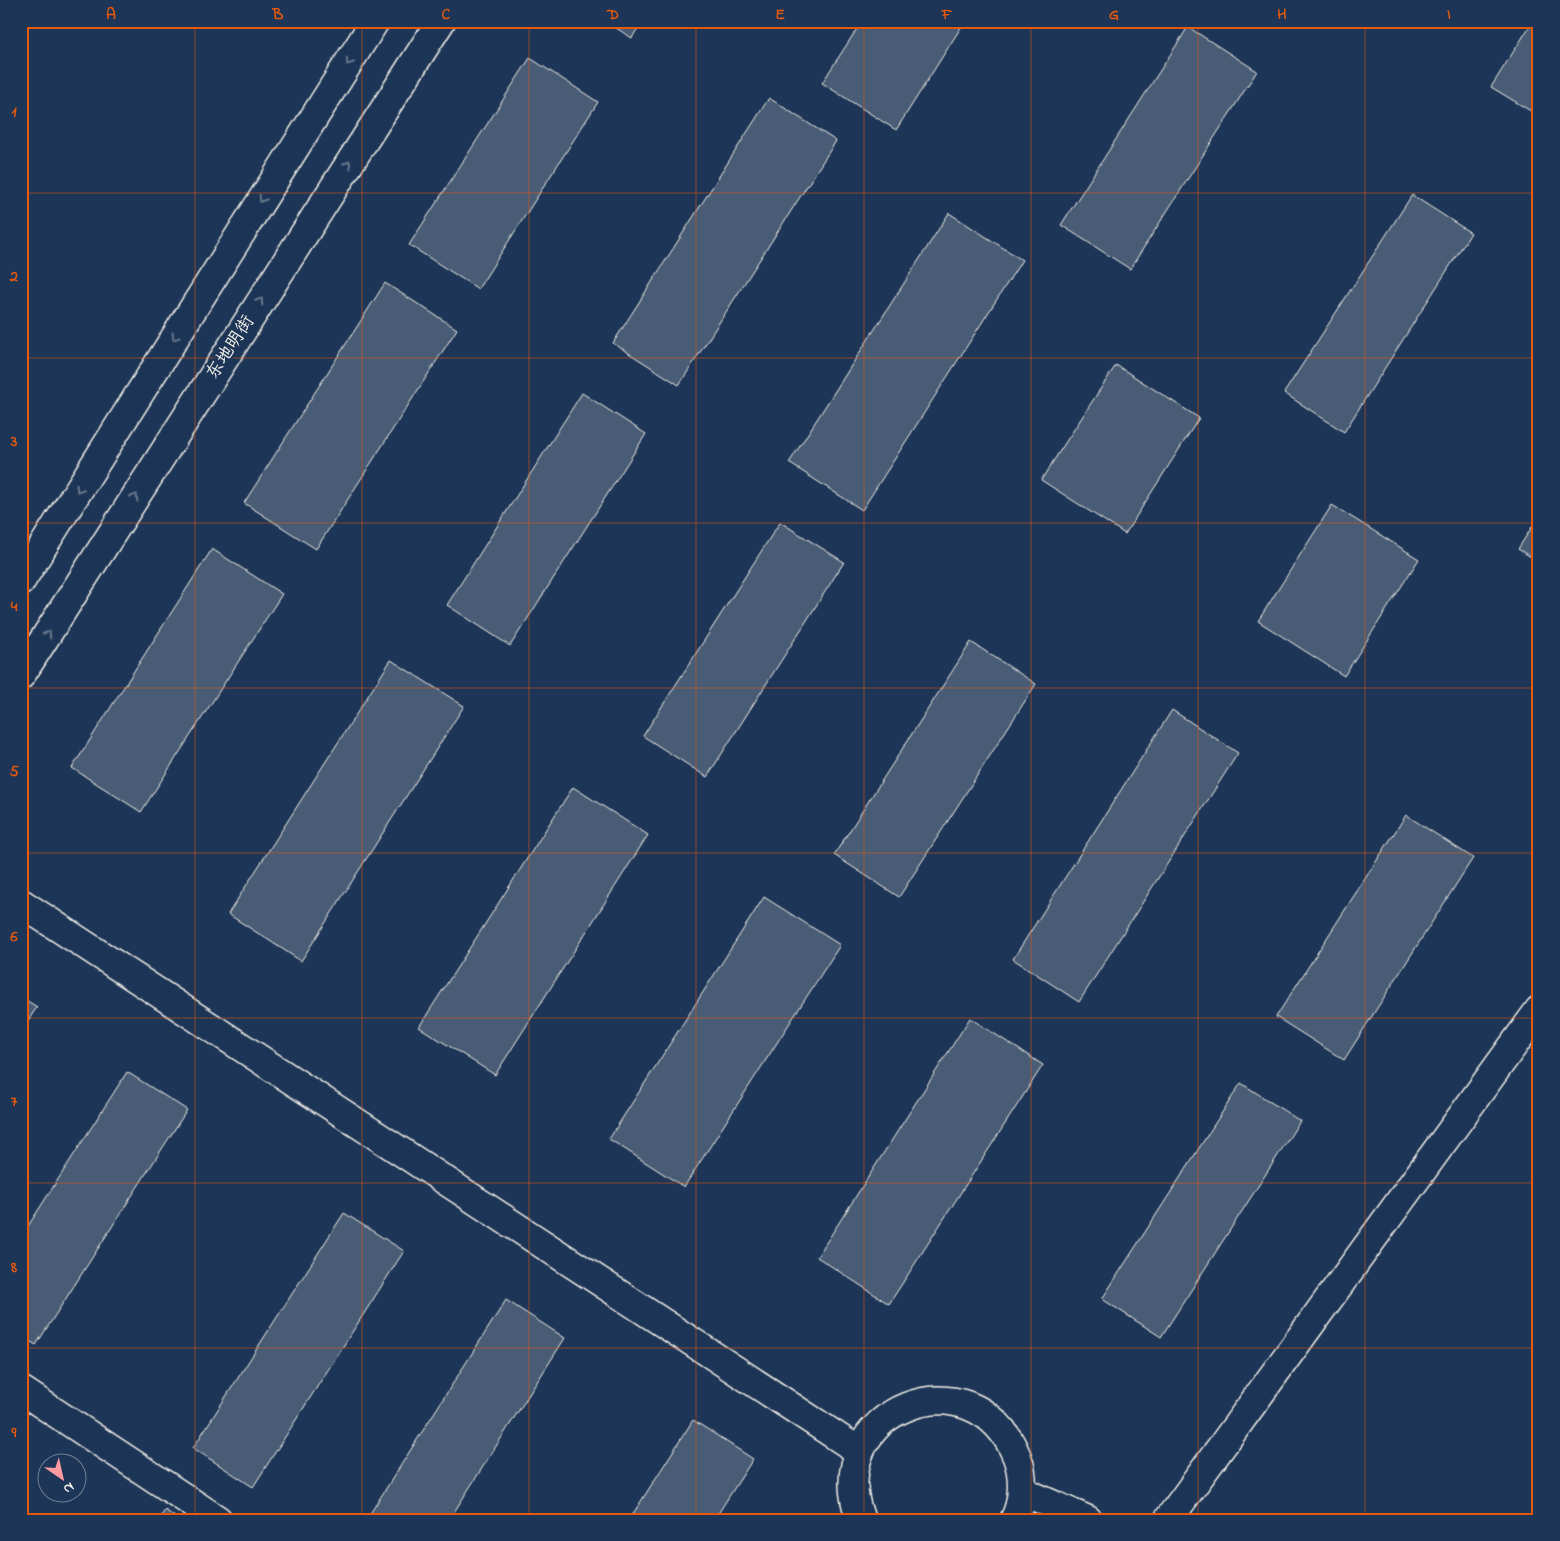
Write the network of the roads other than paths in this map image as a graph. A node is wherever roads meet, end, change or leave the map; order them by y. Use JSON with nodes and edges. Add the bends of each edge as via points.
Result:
{"nodes":[{"id":1,"x":375,"y":21,"type":"edge"},
{"id":2,"x":441,"y":21,"type":"edge"},
{"id":3,"x":21,"y":581,"type":"edge"},
{"id":4,"x":21,"y":675,"type":"edge"},
{"id":5,"x":21,"y":903,"type":"edge"},
{"id":6,"x":1539,"y":1010,"type":"edge"},
{"id":7,"x":21,"y":1390,"type":"edge"},
{"id":8,"x":858,"y":1451,"type":"junction"},
{"id":9,"x":1022,"y":1491,"type":"junction"},
{"id":10,"x":218,"y":1520,"type":"edge"},
{"id":11,"x":861,"y":1520,"type":"edge"},
{"id":12,"x":1014,"y":1520,"type":"edge"},
{"id":13,"x":1088,"y":1520,"type":"edge"},
{"id":14,"x":1168,"y":1520,"type":"edge"}],
"edges":[{"from":1,"to":3,"type":"street","one_way":true},
{"from":4,"to":2,"type":"street","name":"东地明街","one_way":true},
{"from":5,"to":8,"type":"street"},
{"from":6,"to":14,"type":"street"},
{"from":7,"to":10,"type":"street"},
{"from":8,"to":9,"type":"street","via":[[873,1429],[893,1412],[918,1401],[944,1400],[970,1406],[993,1420],[1010,1440],[1020,1465]]},
{"from":8,"to":11,"type":"street","via":[[852,1477],[854,1504]]},
{"from":9,"to":12,"type":"street"},
{"from":9,"to":13,"type":"street"}]}
